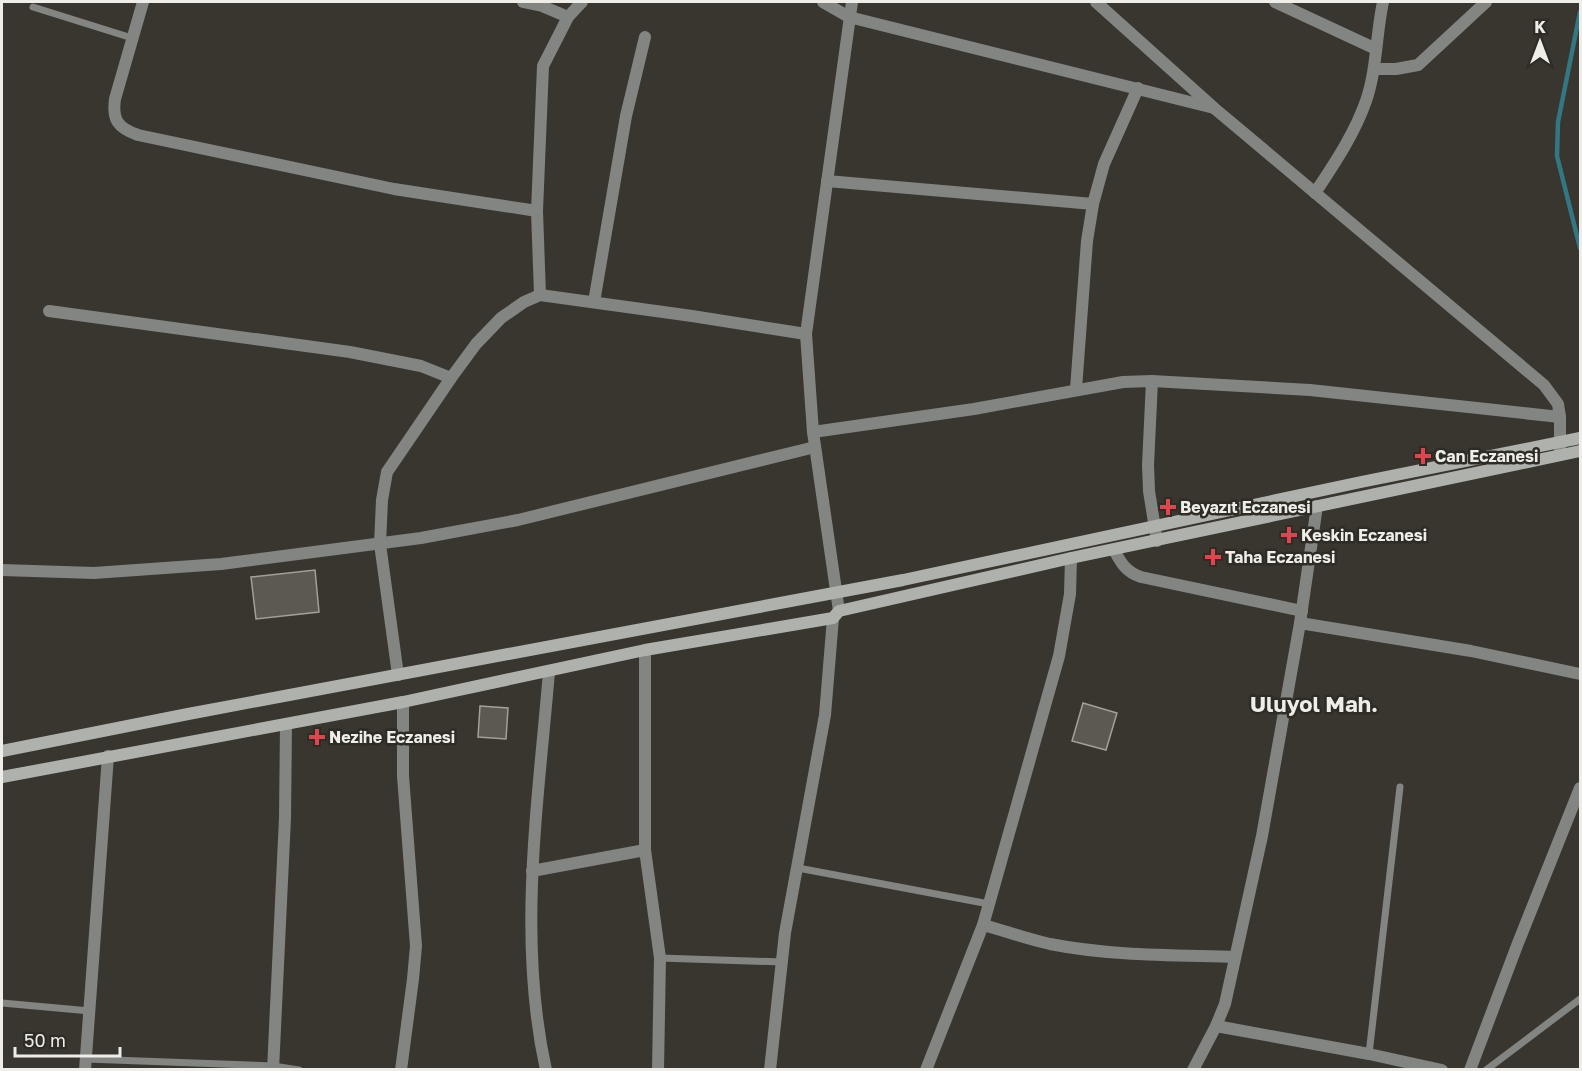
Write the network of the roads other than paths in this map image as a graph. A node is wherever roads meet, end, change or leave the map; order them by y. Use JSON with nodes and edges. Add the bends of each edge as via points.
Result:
{"nodes":[{"id":1,"x":143,"y":2,"type":"edge"},
{"id":2,"x":523,"y":2,"type":"edge"},
{"id":3,"x":582,"y":2,"type":"edge"},
{"id":4,"x":823,"y":2,"type":"edge"},
{"id":5,"x":852,"y":2,"type":"edge"},
{"id":6,"x":1096,"y":2,"type":"edge"},
{"id":7,"x":1275,"y":2,"type":"edge"},
{"id":8,"x":1383,"y":2,"type":"edge"},
{"id":9,"x":1486,"y":2,"type":"edge"},
{"id":10,"x":33,"y":7,"type":"dead end"},
{"id":11,"x":568,"y":17,"type":"junction"},
{"id":12,"x":849,"y":17,"type":"junction"},
{"id":13,"x":645,"y":36,"type":"dead end"},
{"id":14,"x":132,"y":38,"type":"junction"},
{"id":15,"x":1376,"y":49,"type":"junction"},
{"id":16,"x":1374,"y":69,"type":"junction"},
{"id":17,"x":1138,"y":88,"type":"junction"},
{"id":18,"x":1214,"y":108,"type":"junction"},
{"id":19,"x":827,"y":181,"type":"junction"},
{"id":20,"x":1315,"y":193,"type":"junction"},
{"id":21,"x":1093,"y":204,"type":"junction"},
{"id":22,"x":537,"y":211,"type":"junction"},
{"id":23,"x":540,"y":296,"type":"junction"},
{"id":24,"x":594,"y":302,"type":"junction"},
{"id":25,"x":49,"y":311,"type":"dead end"},
{"id":26,"x":806,"y":334,"type":"junction"},
{"id":27,"x":451,"y":378,"type":"junction"},
{"id":28,"x":1152,"y":381,"type":"junction"},
{"id":29,"x":1076,"y":389,"type":"junction"},
{"id":30,"x":1560,"y":417,"type":"junction"},
{"id":31,"x":813,"y":432,"type":"junction"},
{"id":32,"x":1581,"y":438,"type":"edge"},
{"id":33,"x":1560,"y":441,"type":"junction"},
{"id":34,"x":815,"y":447,"type":"junction"},
{"id":35,"x":1581,"y":451,"type":"edge"},
{"id":36,"x":1560,"y":455,"type":"junction"},
{"id":37,"x":1317,"y":506,"type":"junction"},
{"id":38,"x":1155,"y":528,"type":"junction"},
{"id":39,"x":1157,"y":541,"type":"junction"},
{"id":40,"x":380,"y":544,"type":"junction"},
{"id":41,"x":1114,"y":550,"type":"junction"},
{"id":42,"x":1071,"y":558,"type":"junction"},
{"id":43,"x":2,"y":570,"type":"edge"},
{"id":44,"x":835,"y":593,"type":"junction"},
{"id":45,"x":836,"y":614,"type":"junction"},
{"id":46,"x":1301,"y":617,"type":"junction"},
{"id":47,"x":645,"y":650,"type":"junction"},
{"id":48,"x":549,"y":672,"type":"junction"},
{"id":49,"x":1581,"y":674,"type":"edge"},
{"id":50,"x":398,"y":675,"type":"junction"},
{"id":51,"x":403,"y":702,"type":"junction"},
{"id":52,"x":286,"y":725,"type":"junction"},
{"id":53,"x":2,"y":752,"type":"edge"},
{"id":54,"x":108,"y":756,"type":"junction"},
{"id":55,"x":2,"y":777,"type":"edge"},
{"id":56,"x":1400,"y":787,"type":"dead end"},
{"id":57,"x":1581,"y":788,"type":"edge"},
{"id":58,"x":645,"y":850,"type":"junction"},
{"id":59,"x":798,"y":868,"type":"junction"},
{"id":60,"x":532,"y":871,"type":"junction"},
{"id":61,"x":989,"y":904,"type":"junction"},
{"id":62,"x":983,"y":925,"type":"junction"},
{"id":63,"x":1235,"y":957,"type":"junction"},
{"id":64,"x":660,"y":958,"type":"junction"},
{"id":65,"x":782,"y":962,"type":"junction"},
{"id":66,"x":1581,"y":999,"type":"edge"},
{"id":67,"x":2,"y":1003,"type":"edge"},
{"id":68,"x":90,"y":1011,"type":"junction"},
{"id":69,"x":1216,"y":1026,"type":"junction"},
{"id":70,"x":1369,"y":1054,"type":"junction"},
{"id":71,"x":86,"y":1064,"type":"edge"},
{"id":72,"x":273,"y":1067,"type":"edge"},
{"id":73,"x":299,"y":1070,"type":"edge"},
{"id":74,"x":400,"y":1070,"type":"edge"},
{"id":75,"x":546,"y":1070,"type":"edge"},
{"id":76,"x":658,"y":1070,"type":"edge"},
{"id":77,"x":770,"y":1070,"type":"edge"},
{"id":78,"x":926,"y":1070,"type":"edge"},
{"id":79,"x":1193,"y":1070,"type":"edge"},
{"id":80,"x":1442,"y":1070,"type":"edge"},
{"id":81,"x":1470,"y":1070,"type":"edge"},
{"id":82,"x":1486,"y":1070,"type":"edge"}],
"edges":[{"from":1,"to":14,"type":"street"},
{"from":2,"to":11,"type":"street"},
{"from":3,"to":11,"type":"street"},
{"from":4,"to":12,"type":"street"},
{"from":5,"to":12,"type":"street"},
{"from":6,"to":18,"type":"street"},
{"from":7,"to":15,"type":"street"},
{"from":8,"to":15,"type":"street"},
{"from":9,"to":16,"type":"street","via":[[1418,65]]},
{"from":10,"to":14,"type":"lane"},
{"from":11,"to":22,"type":"street","via":[[543,66]]},
{"from":12,"to":17,"type":"street"},
{"from":12,"to":19,"type":"street"},
{"from":13,"to":24,"type":"street","via":[[626,116]]},
{"from":14,"to":22,"type":"street","via":[[113,110],[125,130],[393,189]]},
{"from":15,"to":16,"type":"street"},
{"from":16,"to":20,"type":"street","via":[[1349,140]]},
{"from":17,"to":18,"type":"street"},
{"from":17,"to":21,"type":"street","via":[[1104,164]]},
{"from":18,"to":20,"type":"street"},
{"from":19,"to":21,"type":"street"},
{"from":19,"to":26,"type":"street"},
{"from":20,"to":30,"type":"street","via":[[1544,385],[1558,404]]},
{"from":21,"to":29,"type":"street"},
{"from":22,"to":23,"type":"street"},
{"from":23,"to":24,"type":"street"},
{"from":23,"to":27,"type":"street","via":[[501,318]]},
{"from":24,"to":26,"type":"street"},
{"from":25,"to":27,"type":"street","via":[[350,352],[421,366]]},
{"from":26,"to":31,"type":"street"},
{"from":27,"to":40,"type":"street","via":[[387,472]]},
{"from":28,"to":29,"type":"street"},
{"from":28,"to":30,"type":"street","via":[[1310,390]]},
{"from":28,"to":38,"type":"street","via":[[1148,465]]},
{"from":29,"to":31,"type":"street","via":[[974,409]]},
{"from":30,"to":33,"type":"street"},
{"from":31,"to":34,"type":"street"},
{"from":32,"to":33,"type":"main road"},
{"from":33,"to":36,"type":"street"},
{"from":33,"to":38,"type":"main road"},
{"from":34,"to":40,"type":"street","via":[[518,520]]},
{"from":34,"to":44,"type":"street"},
{"from":35,"to":36,"type":"main road"},
{"from":36,"to":37,"type":"main road"},
{"from":37,"to":39,"type":"main road"},
{"from":37,"to":46,"type":"street"},
{"from":38,"to":39,"type":"street"},
{"from":38,"to":44,"type":"main road"},
{"from":39,"to":41,"type":"main road"},
{"from":40,"to":43,"type":"street","via":[[221,564],[94,573]]},
{"from":40,"to":50,"type":"street"},
{"from":41,"to":42,"type":"main road"},
{"from":41,"to":46,"type":"street","via":[[1122,565],[1140,577]]},
{"from":42,"to":45,"type":"main road"},
{"from":42,"to":61,"type":"street","via":[[1070,594],[1059,656]]},
{"from":44,"to":45,"type":"street"},
{"from":44,"to":50,"type":"main road"},
{"from":45,"to":47,"type":"main road"},
{"from":45,"to":59,"type":"street","via":[[825,715]]},
{"from":46,"to":49,"type":"street"},
{"from":46,"to":63,"type":"street","via":[[1262,836]]},
{"from":47,"to":48,"type":"main road"},
{"from":47,"to":58,"type":"street"},
{"from":48,"to":51,"type":"main road"},
{"from":48,"to":60,"type":"street"},
{"from":50,"to":53,"type":"main road"},
{"from":51,"to":52,"type":"main road"},
{"from":51,"to":74,"type":"street","via":[[403,776],[416,946]]},
{"from":52,"to":54,"type":"main road"},
{"from":52,"to":72,"type":"street"},
{"from":54,"to":55,"type":"main road"},
{"from":54,"to":68,"type":"street"},
{"from":56,"to":70,"type":"lane"},
{"from":57,"to":81,"type":"street"},
{"from":58,"to":60,"type":"street"},
{"from":58,"to":64,"type":"street"},
{"from":59,"to":61,"type":"lane"},
{"from":59,"to":65,"type":"street"},
{"from":60,"to":75,"type":"street","via":[[534,996]]},
{"from":61,"to":62,"type":"street"},
{"from":62,"to":63,"type":"street","via":[[1049,944],[1086,949]]},
{"from":62,"to":78,"type":"street"},
{"from":63,"to":69,"type":"street"},
{"from":64,"to":65,"type":"lane"},
{"from":64,"to":76,"type":"street"},
{"from":65,"to":77,"type":"street"},
{"from":66,"to":82,"type":"lane"},
{"from":67,"to":68,"type":"lane"},
{"from":68,"to":71,"type":"street"},
{"from":69,"to":70,"type":"street"},
{"from":69,"to":79,"type":"street"},
{"from":70,"to":80,"type":"street"},
{"from":71,"to":72,"type":"lane"},
{"from":72,"to":73,"type":"lane"}]}
